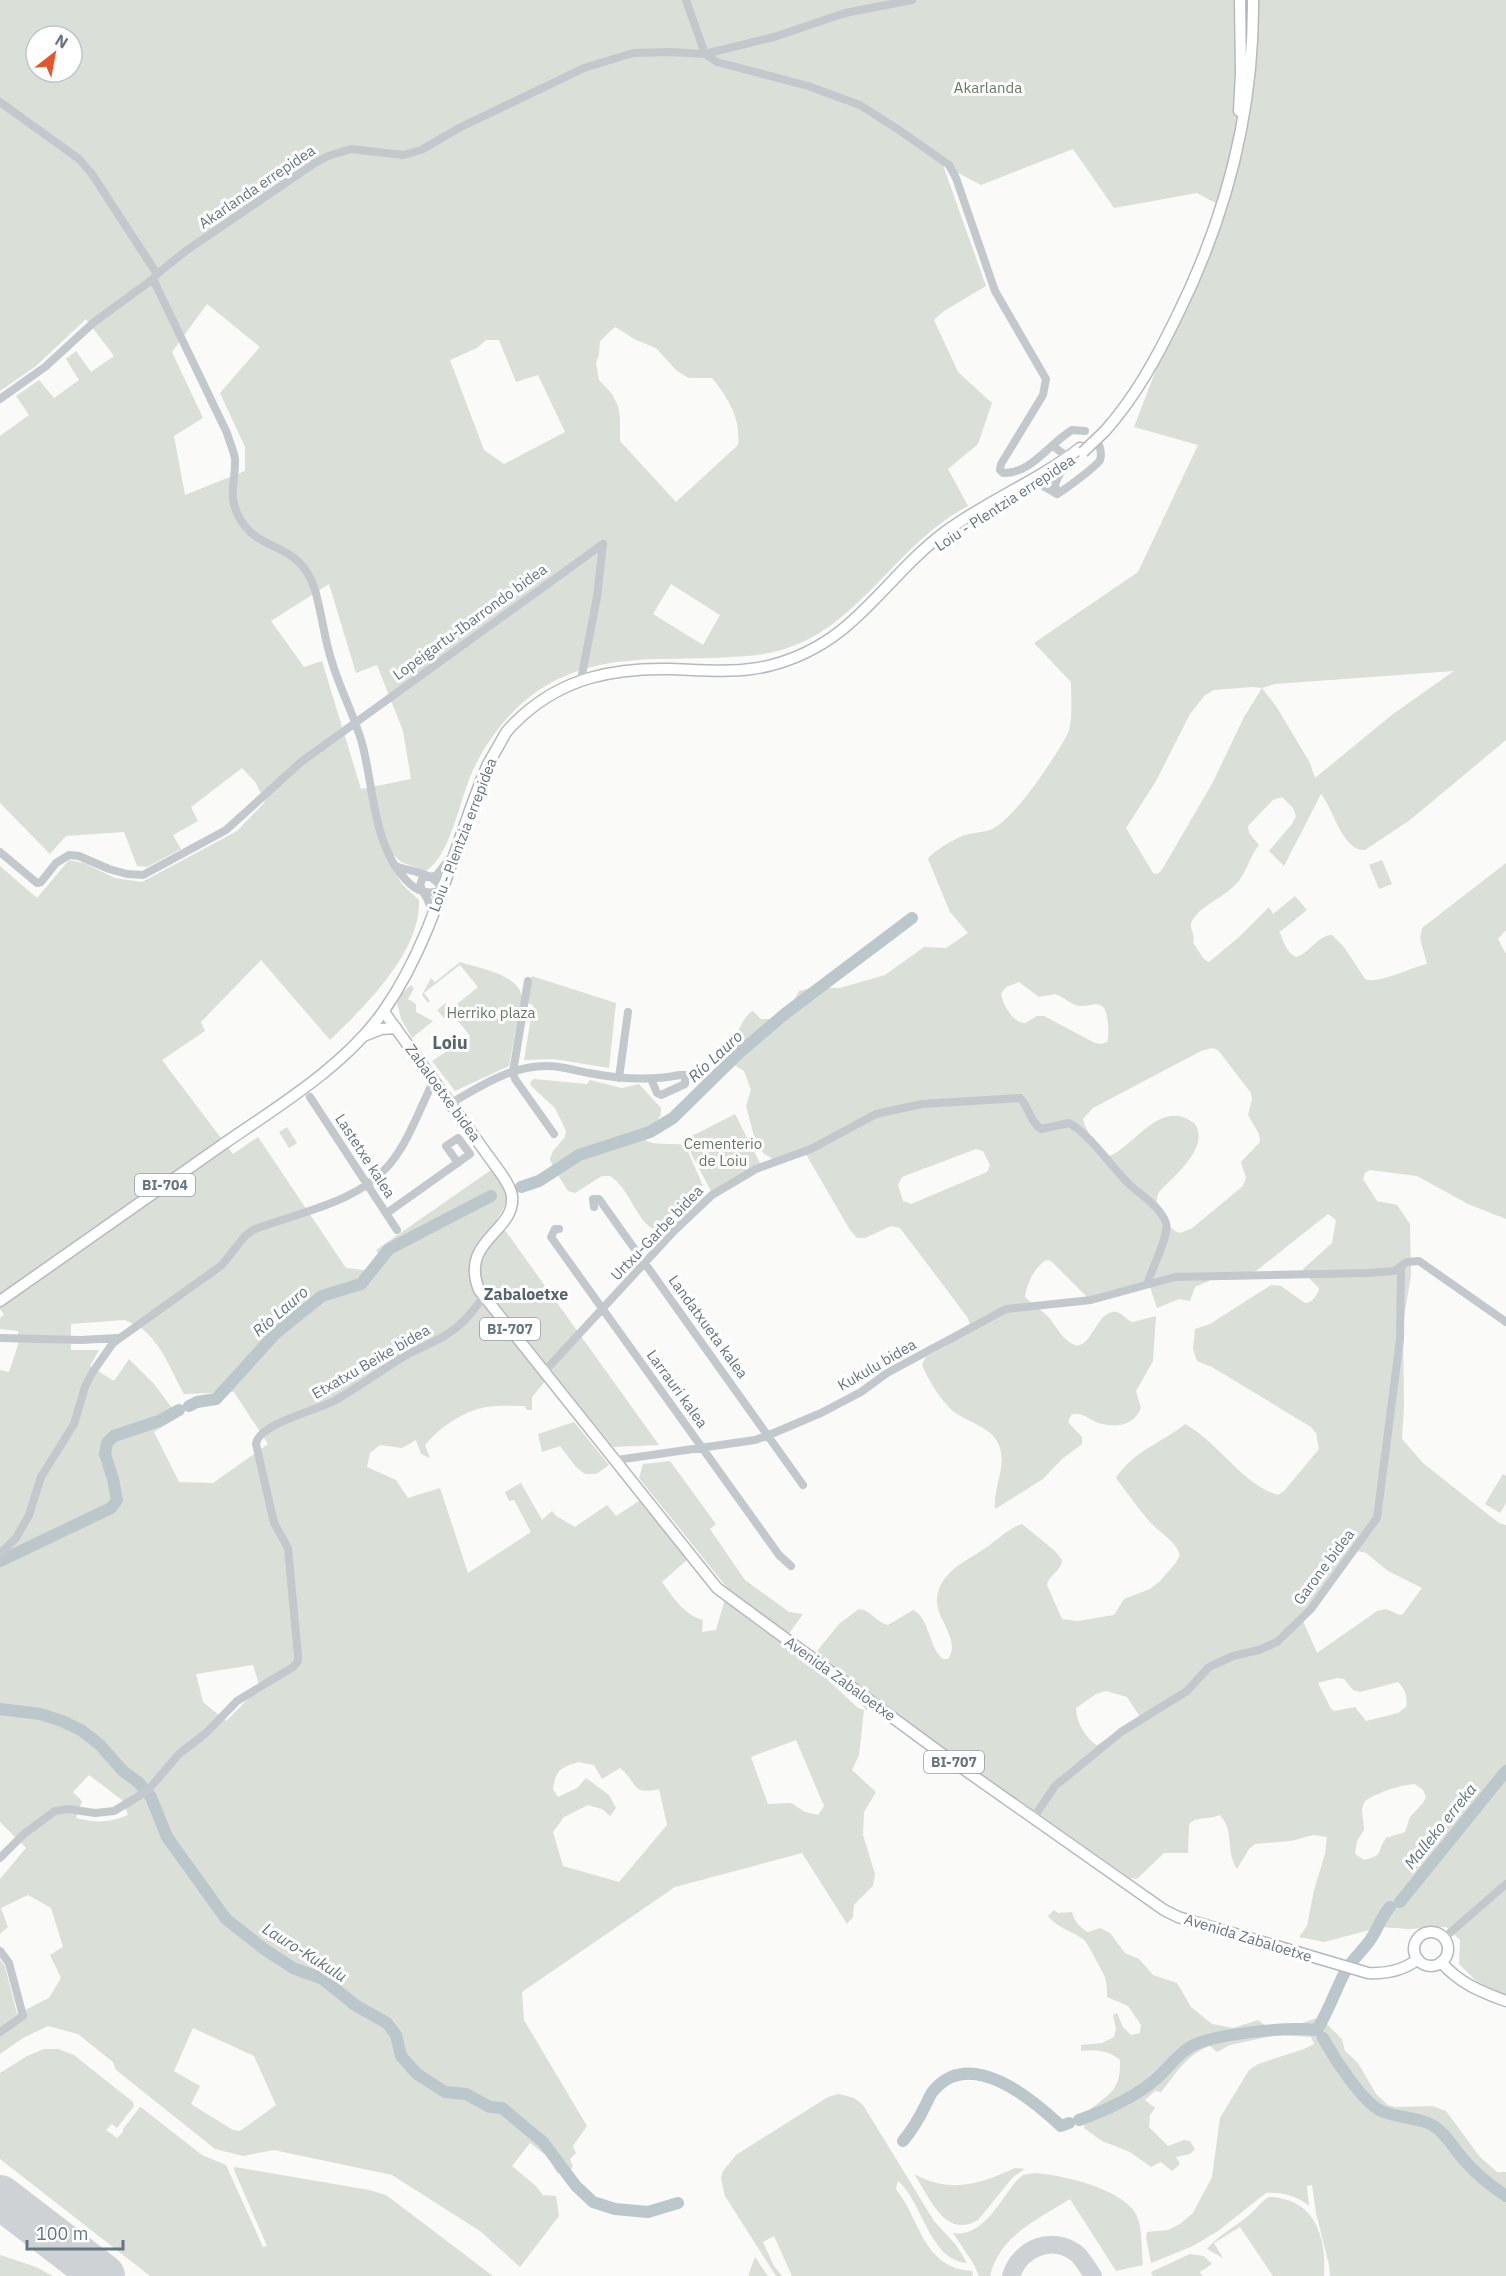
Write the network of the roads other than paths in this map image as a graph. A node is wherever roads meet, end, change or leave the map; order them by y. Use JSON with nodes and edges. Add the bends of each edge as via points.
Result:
{"nodes":[{"id":1,"x":687,"y":0,"type":"edge"},
{"id":2,"x":912,"y":0,"type":"edge"},
{"id":3,"x":1240,"y":0,"type":"edge"},
{"id":4,"x":1253,"y":0,"type":"edge"},
{"id":5,"x":705,"y":54,"type":"junction"},
{"id":6,"x":0,"y":102,"type":"edge"},
{"id":7,"x":155,"y":276,"type":"junction"},
{"id":8,"x":0,"y":399,"type":"edge"},
{"id":9,"x":1104,"y":429,"type":"junction"},
{"id":10,"x":1085,"y":431,"type":"dead end"},
{"id":11,"x":1099,"y":445,"type":"dead end"},
{"id":12,"x":1054,"y":447,"type":"junction"},
{"id":13,"x":1078,"y":451,"type":"junction"},
{"id":14,"x":1060,"y":466,"type":"junction"},
{"id":15,"x":1038,"y":483,"type":"junction"},
{"id":16,"x":1057,"y":494,"type":"junction"},
{"id":17,"x":581,"y":680,"type":"junction"},
{"id":18,"x":354,"y":724,"type":"junction"},
{"id":19,"x":503,"y":740,"type":"junction"},
{"id":20,"x":459,"y":845,"type":"junction"},
{"id":21,"x":0,"y":852,"type":"edge"},
{"id":22,"x":395,"y":866,"type":"junction"},
{"id":23,"x":428,"y":876,"type":"junction"},
{"id":24,"x":442,"y":890,"type":"junction"},
{"id":25,"x":423,"y":892,"type":"junction"},
{"id":26,"x":430,"y":921,"type":"junction"},
{"id":27,"x":528,"y":981,"type":"dead end"},
{"id":28,"x":393,"y":998,"type":"junction"},
{"id":29,"x":384,"y":1012,"type":"junction"},
{"id":30,"x":628,"y":1012,"type":"dead end"},
{"id":31,"x":397,"y":1029,"type":"junction"},
{"id":32,"x":361,"y":1038,"type":"junction"},
{"id":33,"x":513,"y":1072,"type":"junction"},
{"id":34,"x":619,"y":1078,"type":"junction"},
{"id":35,"x":651,"y":1079,"type":"dead end"},
{"id":36,"x":434,"y":1080,"type":"junction"},
{"id":37,"x":310,"y":1096,"type":"dead end"},
{"id":38,"x":450,"y":1103,"type":"junction"},
{"id":39,"x":554,"y":1134,"type":"dead end"},
{"id":40,"x":458,"y":1163,"type":"dead end"},
{"id":41,"x":502,"y":1175,"type":"joint"},
{"id":42,"x":367,"y":1184,"type":"junction"},
{"id":43,"x":594,"y":1207,"type":"dead end"},
{"id":44,"x":387,"y":1213,"type":"junction"},
{"id":45,"x":559,"y":1229,"type":"dead end"},
{"id":46,"x":398,"y":1230,"type":"dead end"},
{"id":47,"x":646,"y":1263,"type":"junction"},
{"id":48,"x":1397,"y":1269,"type":"junction"},
{"id":49,"x":1148,"y":1284,"type":"junction"},
{"id":50,"x":484,"y":1296,"type":"junction"},
{"id":51,"x":0,"y":1302,"type":"edge"},
{"id":52,"x":602,"y":1310,"type":"junction"},
{"id":53,"x":1506,"y":1322,"type":"edge"},
{"id":54,"x":0,"y":1338,"type":"edge"},
{"id":55,"x":119,"y":1338,"type":"junction"},
{"id":56,"x":544,"y":1372,"type":"junction"},
{"id":57,"x":769,"y":1435,"type":"junction"},
{"id":58,"x":701,"y":1447,"type":"junction"},
{"id":59,"x":617,"y":1460,"type":"junction"},
{"id":60,"x":803,"y":1485,"type":"dead end"},
{"id":61,"x":0,"y":1554,"type":"edge"},
{"id":62,"x":791,"y":1566,"type":"dead end"},
{"id":63,"x":1034,"y":1818,"type":"junction"},
{"id":64,"x":0,"y":1858,"type":"edge"},
{"id":65,"x":1506,"y":1884,"type":"edge"},
{"id":66,"x":1444,"y":1938,"type":"junction"},
{"id":67,"x":0,"y":1951,"type":"edge"},
{"id":68,"x":1418,"y":1959,"type":"junction"},
{"id":69,"x":1441,"y":1962,"type":"junction"},
{"id":70,"x":1506,"y":2001,"type":"edge"},
{"id":71,"x":0,"y":2032,"type":"edge"}],
"edges":[{"from":1,"to":5,"type":"street"},
{"from":2,"to":5,"type":"street","name":"Akarlanda errepidea","via":[[844,13],[774,37]]},
{"from":3,"to":9,"type":"main road","via":[[1239,109],[1214,212],[1191,274],[1157,346]]},
{"from":4,"to":9,"type":"main road","via":[[1251,69],[1244,117],[1211,235],[1184,302],[1146,376]]},
{"from":5,"to":7,"type":"street","name":"Akarlanda errepidea","via":[[633,53],[602,61],[529,93],[421,150],[403,155],[351,149],[328,156],[197,243]]},
{"from":5,"to":12,"type":"street","via":[[717,62],[808,86],[860,105],[949,165],[995,291],[1046,379],[1043,395],[1000,470],[1009,474]]},
{"from":6,"to":7,"type":"street","via":[[79,159]]},
{"from":7,"to":8,"type":"street","name":"Akarlanda errepidea"},
{"from":7,"to":18,"type":"street","via":[[227,433],[235,459],[232,482],[238,517],[259,540],[295,557],[306,570],[315,590],[331,661]]},
{"from":9,"to":13,"type":"main road","name":"Loiu - Plentzia errepidea","bridge":true},
{"from":10,"to":12,"type":"street","via":[[1072,430]]},
{"from":11,"to":16,"type":"street","via":[[1101,455],[1097,464]]},
{"from":12,"to":13,"type":"street","via":[[1065,455]]},
{"from":12,"to":14,"type":"street"},
{"from":13,"to":14,"type":"main road","name":"Loiu - Plentzia errepidea"},
{"from":14,"to":15,"type":"main road","name":"Loiu - Plentzia errepidea"},
{"from":14,"to":16,"type":"street","via":[[1055,484]]},
{"from":14,"to":17,"type":"main road","via":[[949,529],[850,625],[800,656],[738,670],[636,669]]},
{"from":15,"to":16,"type":"street"},
{"from":15,"to":19,"type":"main road","name":"Loiu - Plentzia errepidea","via":[[953,532],[866,617],[821,652],[791,665],[748,675],[637,674],[597,680],[552,700],[508,740]]},
{"from":17,"to":18,"type":"street","name":"Lopeigartu-Ibarrondo bidea","via":[[603,544]]},
{"from":17,"to":19,"type":"main road","via":[[532,707]]},
{"from":18,"to":21,"type":"street","name":"Lopeigartu-Ibarrondo bidea","via":[[301,762],[226,830],[142,875],[118,872],[69,855],[38,883]]},
{"from":18,"to":22,"type":"street","via":[[362,744],[379,826]]},
{"from":19,"to":20,"type":"main road","name":"Loiu - Plentzia errepidea","via":[[478,786]]},
{"from":20,"to":23,"type":"street","via":[[445,867],[436,876]]},
{"from":20,"to":24,"type":"main road","name":"Loiu - Plentzia errepidea"},
{"from":22,"to":23,"type":"street"},
{"from":22,"to":25,"type":"street"},
{"from":23,"to":24,"type":"street"},
{"from":23,"to":25,"type":"street","via":[[420,880]]},
{"from":24,"to":25,"type":"street","via":[[433,894]]},
{"from":24,"to":26,"type":"main road","name":"Loiu - Plentzia errepidea"},
{"from":25,"to":26,"type":"street","via":[[431,905]]},
{"from":26,"to":28,"type":"main road","name":"Loiu - Plentzia errepidea"},
{"from":27,"to":33,"type":"street"},
{"from":28,"to":29,"type":"main road","name":"Loiu - Plentzia errepidea"},
{"from":28,"to":31,"type":"main road"},
{"from":29,"to":31,"type":"main road","name":"Zabaloetxe bidea","number":"BI-707"},
{"from":29,"to":32,"type":"main road","name":"Loiu - Plentzia errepidea","number":"BI-704"},
{"from":30,"to":34,"type":"street"},
{"from":31,"to":32,"type":"main road","via":[[381,1029]]},
{"from":31,"to":36,"type":"main road","name":"Zabaloetxe bidea","number":"BI-707"},
{"from":32,"to":51,"type":"main road","name":"Loiu - Plentzia errepidea","number":"BI-704","via":[[270,1112]]},
{"from":33,"to":34,"type":"street","via":[[548,1066]]},
{"from":33,"to":38,"type":"street"},
{"from":33,"to":39,"type":"street"},
{"from":34,"to":35,"type":"street"},
{"from":36,"to":38,"type":"main road","name":"Zabaloetxe bidea","number":"BI-707"},
{"from":36,"to":42,"type":"street","via":[[398,1152]]},
{"from":37,"to":42,"type":"street","name":"Lastetxe kalea"},
{"from":38,"to":41,"type":"main road","name":"Zabaloetxe bidea","number":"BI-707"},
{"from":40,"to":44,"type":"street"},
{"from":41,"to":50,"type":"main road","name":"Avenida Zabaloetxe","number":"BI-707","via":[[512,1204],[476,1258],[474,1274]]},
{"from":42,"to":44,"type":"street","name":"Lastetxe kalea"},
{"from":42,"to":55,"type":"street","via":[[353,1194],[253,1230],[222,1265]]},
{"from":43,"to":47,"type":"street","name":"Landatxueta kalea","via":[[593,1199],[599,1199]]},
{"from":44,"to":46,"type":"street","name":"Lastetxe kalea"},
{"from":45,"to":52,"type":"street","name":"Larrauri kalea","via":[[551,1237]]},
{"from":47,"to":49,"type":"street","name":"Urtxu-Garbe bidea","via":[[712,1195],[869,1117],[922,1104],[1020,1098],[1034,1125],[1041,1129],[1070,1123],[1076,1127],[1162,1216],[1167,1224],[1164,1242]]},
{"from":47,"to":52,"type":"street","name":"Urtxu-Garbe bidea"},
{"from":47,"to":57,"type":"street","name":"Landatxueta kalea"},
{"from":48,"to":49,"type":"street","name":"Kukulu bidea","via":[[1369,1273],[1175,1276]]},
{"from":48,"to":53,"type":"street","name":"Kukulu bidea","via":[[1419,1260]]},
{"from":48,"to":63,"type":"street","name":"Garone bidea","via":[[1400,1338],[1377,1518],[1311,1610],[1277,1642],[1209,1667],[1187,1691],[1121,1732],[1062,1779]]},
{"from":49,"to":57,"type":"street","name":"Kukulu bidea","via":[[1091,1300],[1027,1305],[998,1312],[887,1373],[861,1392]]},
{"from":50,"to":56,"type":"main road","name":"Avenida Zabaloetxe","number":"BI-707"},
{"from":50,"to":64,"type":"street","name":"Etxatxu Beike bidea","via":[[450,1333],[316,1410],[298,1414],[256,1439],[274,1523],[288,1548],[298,1661],[287,1672],[237,1701],[139,1797],[114,1811],[55,1811]]},
{"from":52,"to":56,"type":"street","name":"Urtxu-Garbe bidea"},
{"from":52,"to":58,"type":"street","name":"Larrauri kalea"},
{"from":54,"to":55,"type":"street"},
{"from":55,"to":61,"type":"street","via":[[92,1373],[75,1424],[41,1477],[29,1515],[16,1538]]},
{"from":56,"to":59,"type":"main road","name":"Avenida Zabaloetxe","number":"BI-707"},
{"from":57,"to":58,"type":"street","name":"Kukulu bidea"},
{"from":57,"to":60,"type":"street","name":"Landatxueta kalea"},
{"from":58,"to":59,"type":"street","name":"Kukulu bidea"},
{"from":58,"to":62,"type":"street","name":"Larrauri kalea"},
{"from":59,"to":63,"type":"main road","name":"Avenida Zabaloetxe","number":"BI-707","via":[[717,1588]]},
{"from":63,"to":68,"type":"main road","name":"Avenida Zabaloetxe","number":"BI-707","via":[[1178,1917],[1368,1973],[1388,1973]]},
{"from":65,"to":66,"type":"street"},
{"from":66,"to":68,"type":"main road","via":[[1435,1932],[1420,1936],[1415,1945]]},
{"from":66,"to":69,"type":"main road","via":[[1448,1951]]},
{"from":67,"to":71,"type":"street","via":[[9,1963],[22,2016]]},
{"from":68,"to":69,"type":"main road","via":[[1426,1965]]},
{"from":69,"to":70,"type":"main road","via":[[1470,1986]]}]}
